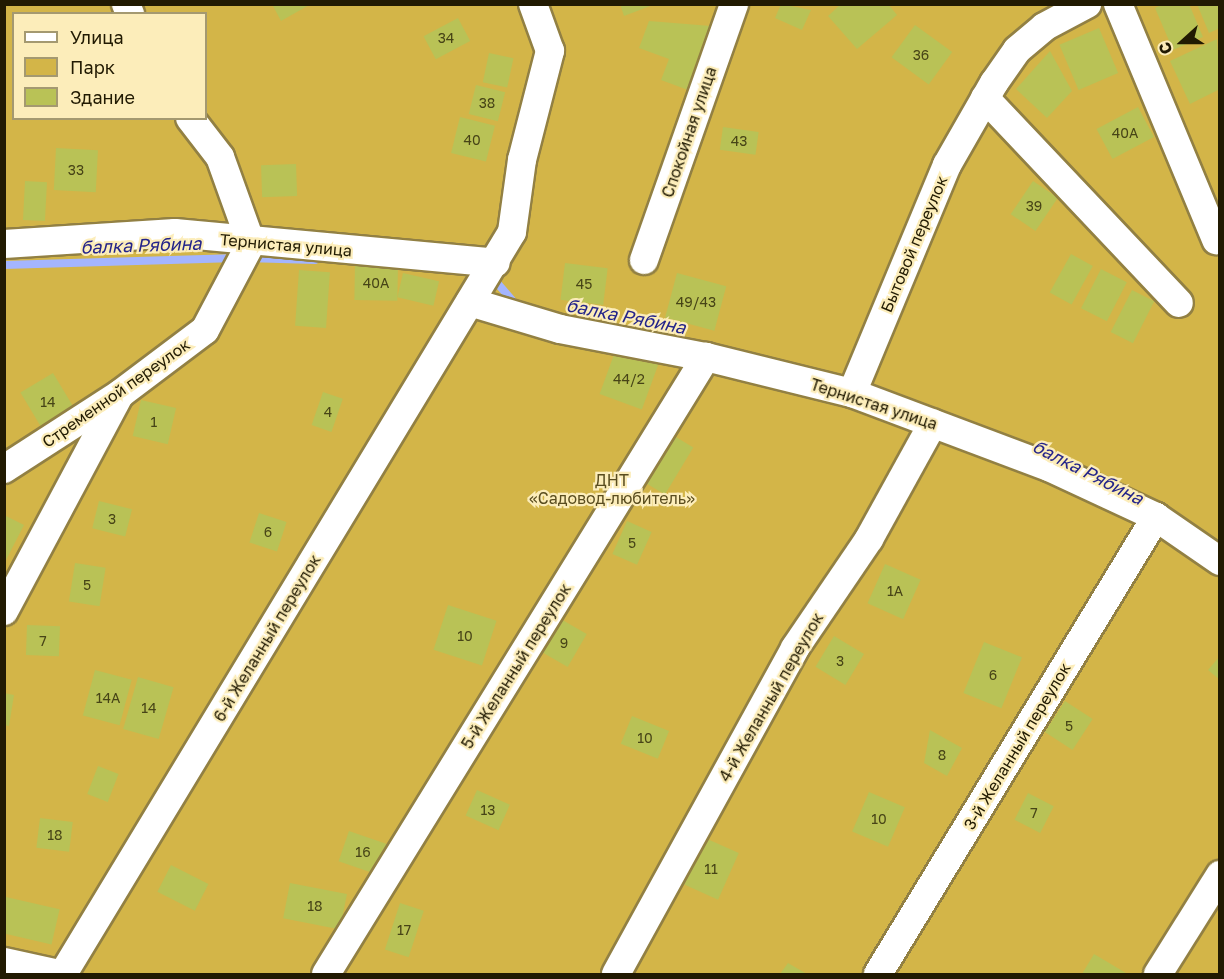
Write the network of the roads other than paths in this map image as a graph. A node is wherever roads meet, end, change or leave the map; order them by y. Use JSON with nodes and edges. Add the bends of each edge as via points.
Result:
{"nodes":[{"id":1,"x":533,"y":4,"type":"edge"},
{"id":2,"x":734,"y":4,"type":"edge"},
{"id":3,"x":1087,"y":4,"type":"edge"},
{"id":4,"x":1118,"y":4,"type":"edge"},
{"id":5,"x":985,"y":98,"type":"junction"},
{"id":6,"x":192,"y":120,"type":"edge"},
{"id":7,"x":1216,"y":240,"type":"dead end"},
{"id":8,"x":251,"y":243,"type":"junction"},
{"id":9,"x":4,"y":244,"type":"edge"},
{"id":10,"x":644,"y":260,"type":"dead end"},
{"id":11,"x":496,"y":264,"type":"junction"},
{"id":12,"x":470,"y":302,"type":"junction"},
{"id":13,"x":1179,"y":303,"type":"dead end"},
{"id":14,"x":706,"y":357,"type":"junction"},
{"id":15,"x":852,"y":393,"type":"junction"},
{"id":16,"x":120,"y":394,"type":"junction"},
{"id":17,"x":933,"y":423,"type":"junction"},
{"id":18,"x":4,"y":469,"type":"edge"},
{"id":19,"x":1156,"y":517,"type":"junction"},
{"id":20,"x":1220,"y":561,"type":"edge"},
{"id":21,"x":4,"y":611,"type":"edge"},
{"id":22,"x":1220,"y":876,"type":"edge"},
{"id":23,"x":4,"y":962,"type":"edge"},
{"id":24,"x":61,"y":975,"type":"edge"},
{"id":25,"x":326,"y":975,"type":"edge"},
{"id":26,"x":616,"y":975,"type":"edge"},
{"id":27,"x":878,"y":975,"type":"edge"},
{"id":28,"x":1158,"y":975,"type":"edge"}],
"edges":[{"from":1,"to":11,"type":"street","name":"6-й Желанный переулок","via":[[550,51],[522,160],[512,232]]},
{"from":2,"to":10,"type":"street","name":"Спокойная улица"},
{"from":3,"to":5,"type":"street","name":"Бытовой переулок","via":[[1044,27],[1017,50]]},
{"from":4,"to":7,"type":"street"},
{"from":5,"to":13,"type":"street"},
{"from":5,"to":15,"type":"street","name":"Бытовой переулок","via":[[947,165]]},
{"from":6,"to":8,"type":"street","via":[[220,157]]},
{"from":8,"to":9,"type":"street","name":"Тернистая улица","via":[[175,233]]},
{"from":8,"to":11,"type":"street","name":"Тернистая улица"},
{"from":8,"to":16,"type":"street","name":"Стременной переулок","via":[[205,330]]},
{"from":11,"to":12,"type":"street","name":"6-й Желанный переулок"},
{"from":12,"to":14,"type":"street","name":"Тернистая улица","via":[[560,328]]},
{"from":12,"to":24,"type":"street","name":"6-й Желанный переулок"},
{"from":14,"to":15,"type":"street","name":"Тернистая улица"},
{"from":14,"to":25,"type":"street","name":"5-й Желанный переулок"},
{"from":15,"to":17,"type":"street","name":"Тернистая улица"},
{"from":16,"to":18,"type":"street","name":"Стременной переулок"},
{"from":16,"to":21,"type":"street"},
{"from":17,"to":19,"type":"street","name":"Тернистая улица","via":[[1049,467]]},
{"from":17,"to":26,"type":"street","name":"4-й Желанный переулок","via":[[869,539],[795,648]]},
{"from":19,"to":20,"type":"street","name":"Тернистая улица"},
{"from":19,"to":27,"type":"street","name":"3-й Желанный переулок"},
{"from":22,"to":28,"type":"street"},
{"from":23,"to":24,"type":"street"}]}
